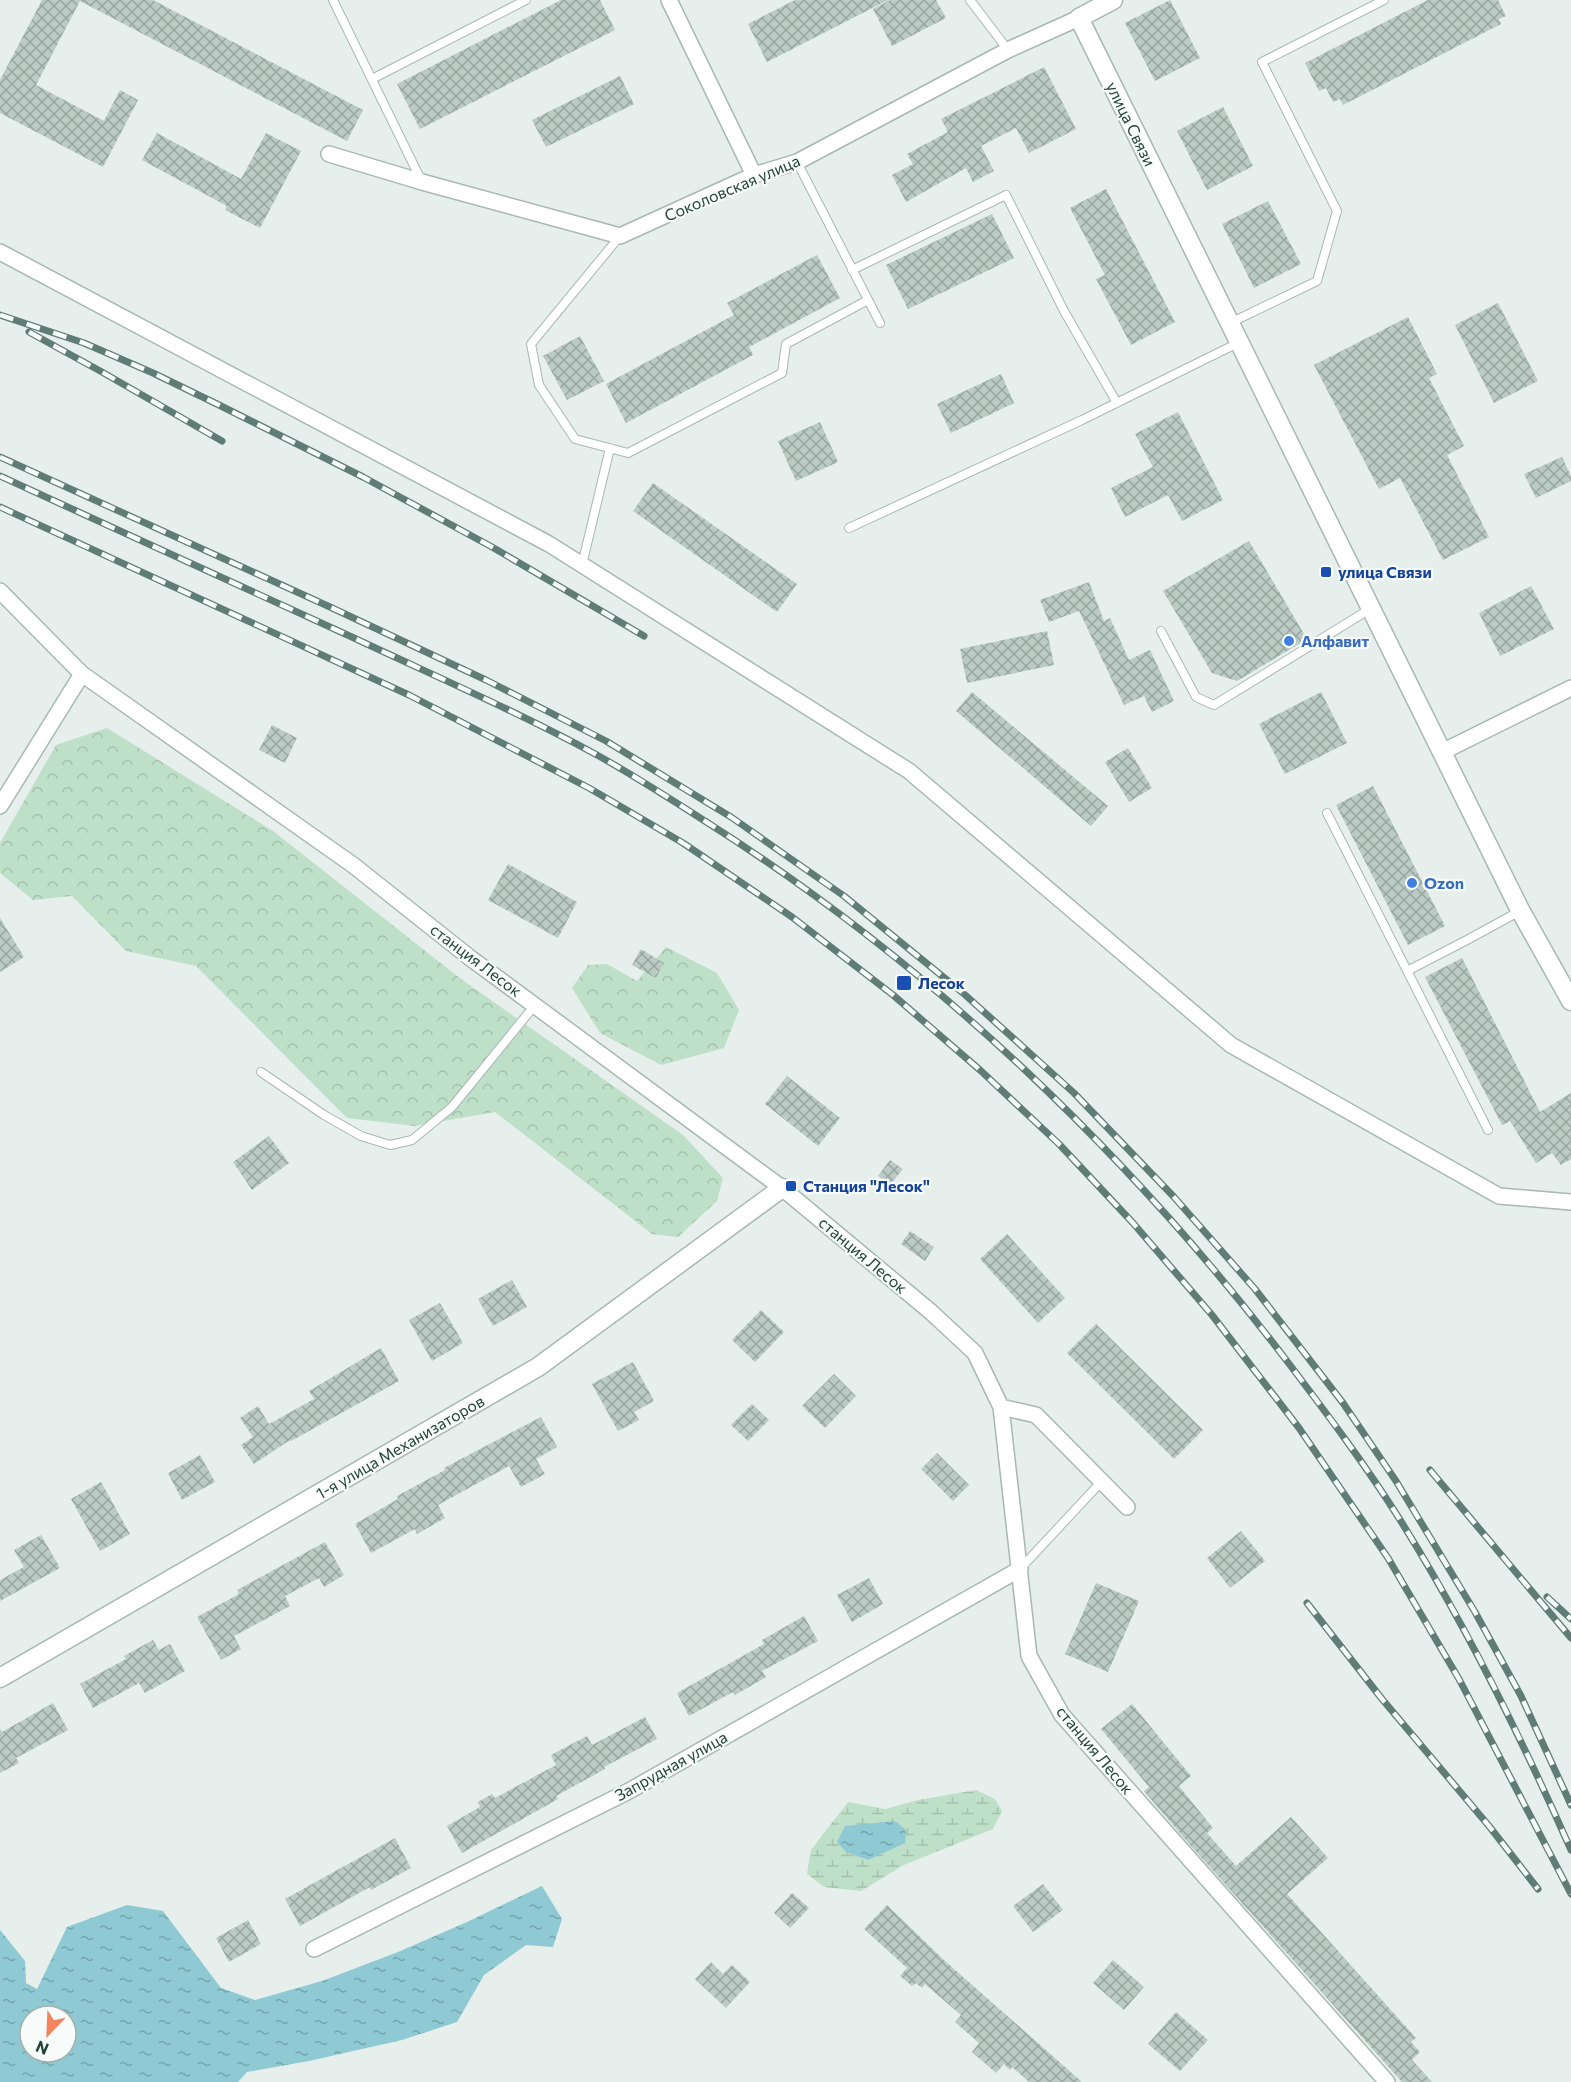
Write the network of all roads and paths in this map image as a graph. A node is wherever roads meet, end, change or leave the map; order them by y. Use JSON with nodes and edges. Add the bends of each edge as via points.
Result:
{"nodes":[{"id":1,"x":333,"y":0,"type":"edge"},
{"id":2,"x":526,"y":0,"type":"edge"},
{"id":3,"x":669,"y":0,"type":"edge"},
{"id":4,"x":970,"y":0,"type":"edge"},
{"id":5,"x":1113,"y":0,"type":"edge"},
{"id":6,"x":1384,"y":0,"type":"edge"},
{"id":7,"x":1079,"y":18,"type":"junction"},
{"id":8,"x":1008,"y":51,"type":"junction"},
{"id":9,"x":372,"y":79,"type":"junction"},
{"id":10,"x":329,"y":154,"type":"dead end"},
{"id":11,"x":796,"y":162,"type":"junction"},
{"id":12,"x":754,"y":176,"type":"junction"},
{"id":13,"x":422,"y":182,"type":"junction"},
{"id":14,"x":620,"y":236,"type":"junction"},
{"id":15,"x":0,"y":252,"type":"edge"},
{"id":16,"x":852,"y":270,"type":"junction"},
{"id":17,"x":868,"y":300,"type":"junction"},
{"id":18,"x":880,"y":323,"type":"dead end"},
{"id":19,"x":1230,"y":323,"type":"junction"},
{"id":20,"x":1240,"y":343,"type":"junction"},
{"id":21,"x":1117,"y":403,"type":"junction"},
{"id":22,"x":610,"y":448,"type":"junction"},
{"id":23,"x":849,"y":528,"type":"dead end"},
{"id":24,"x":582,"y":565,"type":"junction"},
{"id":25,"x":0,"y":591,"type":"edge"},
{"id":26,"x":1371,"y":608,"type":"junction"},
{"id":27,"x":1161,"y":631,"type":"dead end"},
{"id":28,"x":82,"y":674,"type":"junction"},
{"id":29,"x":1571,"y":688,"type":"edge"},
{"id":30,"x":1442,"y":752,"type":"junction"},
{"id":31,"x":0,"y":806,"type":"edge"},
{"id":32,"x":1327,"y":813,"type":"dead end"},
{"id":33,"x":1520,"y":910,"type":"junction"},
{"id":34,"x":1407,"y":971,"type":"junction"},
{"id":35,"x":1571,"y":1001,"type":"edge"},
{"id":36,"x":535,"y":1005,"type":"junction"},
{"id":37,"x":261,"y":1072,"type":"dead end"},
{"id":38,"x":1488,"y":1130,"type":"dead end"},
{"id":39,"x":782,"y":1188,"type":"junction"},
{"id":40,"x":1571,"y":1202,"type":"edge"},
{"id":41,"x":1001,"y":1407,"type":"junction"},
{"id":42,"x":1102,"y":1481,"type":"junction"},
{"id":43,"x":1127,"y":1507,"type":"dead end"},
{"id":44,"x":1020,"y":1569,"type":"junction"},
{"id":45,"x":0,"y":1678,"type":"edge"},
{"id":46,"x":314,"y":1949,"type":"dead end"},
{"id":47,"x":1387,"y":2082,"type":"edge"}],
"edges":[{"from":1,"to":9,"type":"lane"},
{"from":2,"to":9,"type":"lane"},
{"from":3,"to":12,"type":"street"},
{"from":4,"to":8,"type":"lane"},
{"from":5,"to":7,"type":"street","name":"Соколовская улица"},
{"from":6,"to":19,"type":"lane","via":[[1262,62],[1337,210],[1317,281]]},
{"from":7,"to":8,"type":"street","name":"Соколовская улица"},
{"from":7,"to":19,"type":"street","name":"улица Связи"},
{"from":8,"to":11,"type":"street","name":"Соколовская улица"},
{"from":9,"to":13,"type":"lane"},
{"from":10,"to":13,"type":"street"},
{"from":11,"to":12,"type":"street","name":"Соколовская улица"},
{"from":11,"to":16,"type":"lane"},
{"from":12,"to":14,"type":"street","name":"Соколовская улица"},
{"from":13,"to":14,"type":"street"},
{"from":14,"to":22,"type":"lane","via":[[531,344],[539,385],[575,439]]},
{"from":15,"to":24,"type":"street"},
{"from":16,"to":17,"type":"lane"},
{"from":16,"to":21,"type":"lane","via":[[1006,195],[1064,311]]},
{"from":17,"to":18,"type":"lane"},
{"from":17,"to":22,"type":"lane","via":[[786,344],[782,373],[628,453]]},
{"from":19,"to":20,"type":"street","name":"улица Связи"},
{"from":20,"to":21,"type":"lane"},
{"from":20,"to":26,"type":"street","name":"улица Связи"},
{"from":21,"to":23,"type":"lane"},
{"from":22,"to":24,"type":"lane"},
{"from":24,"to":40,"type":"street","via":[[909,771],[1232,1045],[1499,1196]]},
{"from":25,"to":28,"type":"street","name":"станция Лесок"},
{"from":26,"to":27,"type":"lane","via":[[1214,705],[1196,697]]},
{"from":26,"to":30,"type":"street","name":"улица Связи"},
{"from":28,"to":31,"type":"street"},
{"from":28,"to":36,"type":"street","name":"станция Лесок","via":[[353,865]]},
{"from":29,"to":30,"type":"street"},
{"from":30,"to":33,"type":"street","name":"улица Связи"},
{"from":32,"to":34,"type":"lane"},
{"from":33,"to":34,"type":"lane"},
{"from":33,"to":35,"type":"street","name":"улица Связи"},
{"from":34,"to":38,"type":"lane"},
{"from":36,"to":37,"type":"lane","via":[[452,1107],[412,1140],[390,1145],[361,1136]]},
{"from":36,"to":39,"type":"street","name":"станция Лесок"},
{"from":39,"to":41,"type":"street","name":"станция Лесок","via":[[975,1353]]},
{"from":39,"to":45,"type":"street","name":"1-я улица Механизаторов","via":[[538,1367]]},
{"from":41,"to":42,"type":"street","via":[[1036,1415]]},
{"from":41,"to":44,"type":"street","name":"станция Лесок"},
{"from":42,"to":43,"type":"street"},
{"from":42,"to":44,"type":"lane"},
{"from":44,"to":46,"type":"street","name":"Запрудная улица","via":[[629,1791]]},
{"from":44,"to":47,"type":"street","name":"станция Лесок","via":[[1029,1656],[1062,1715]]}]}
